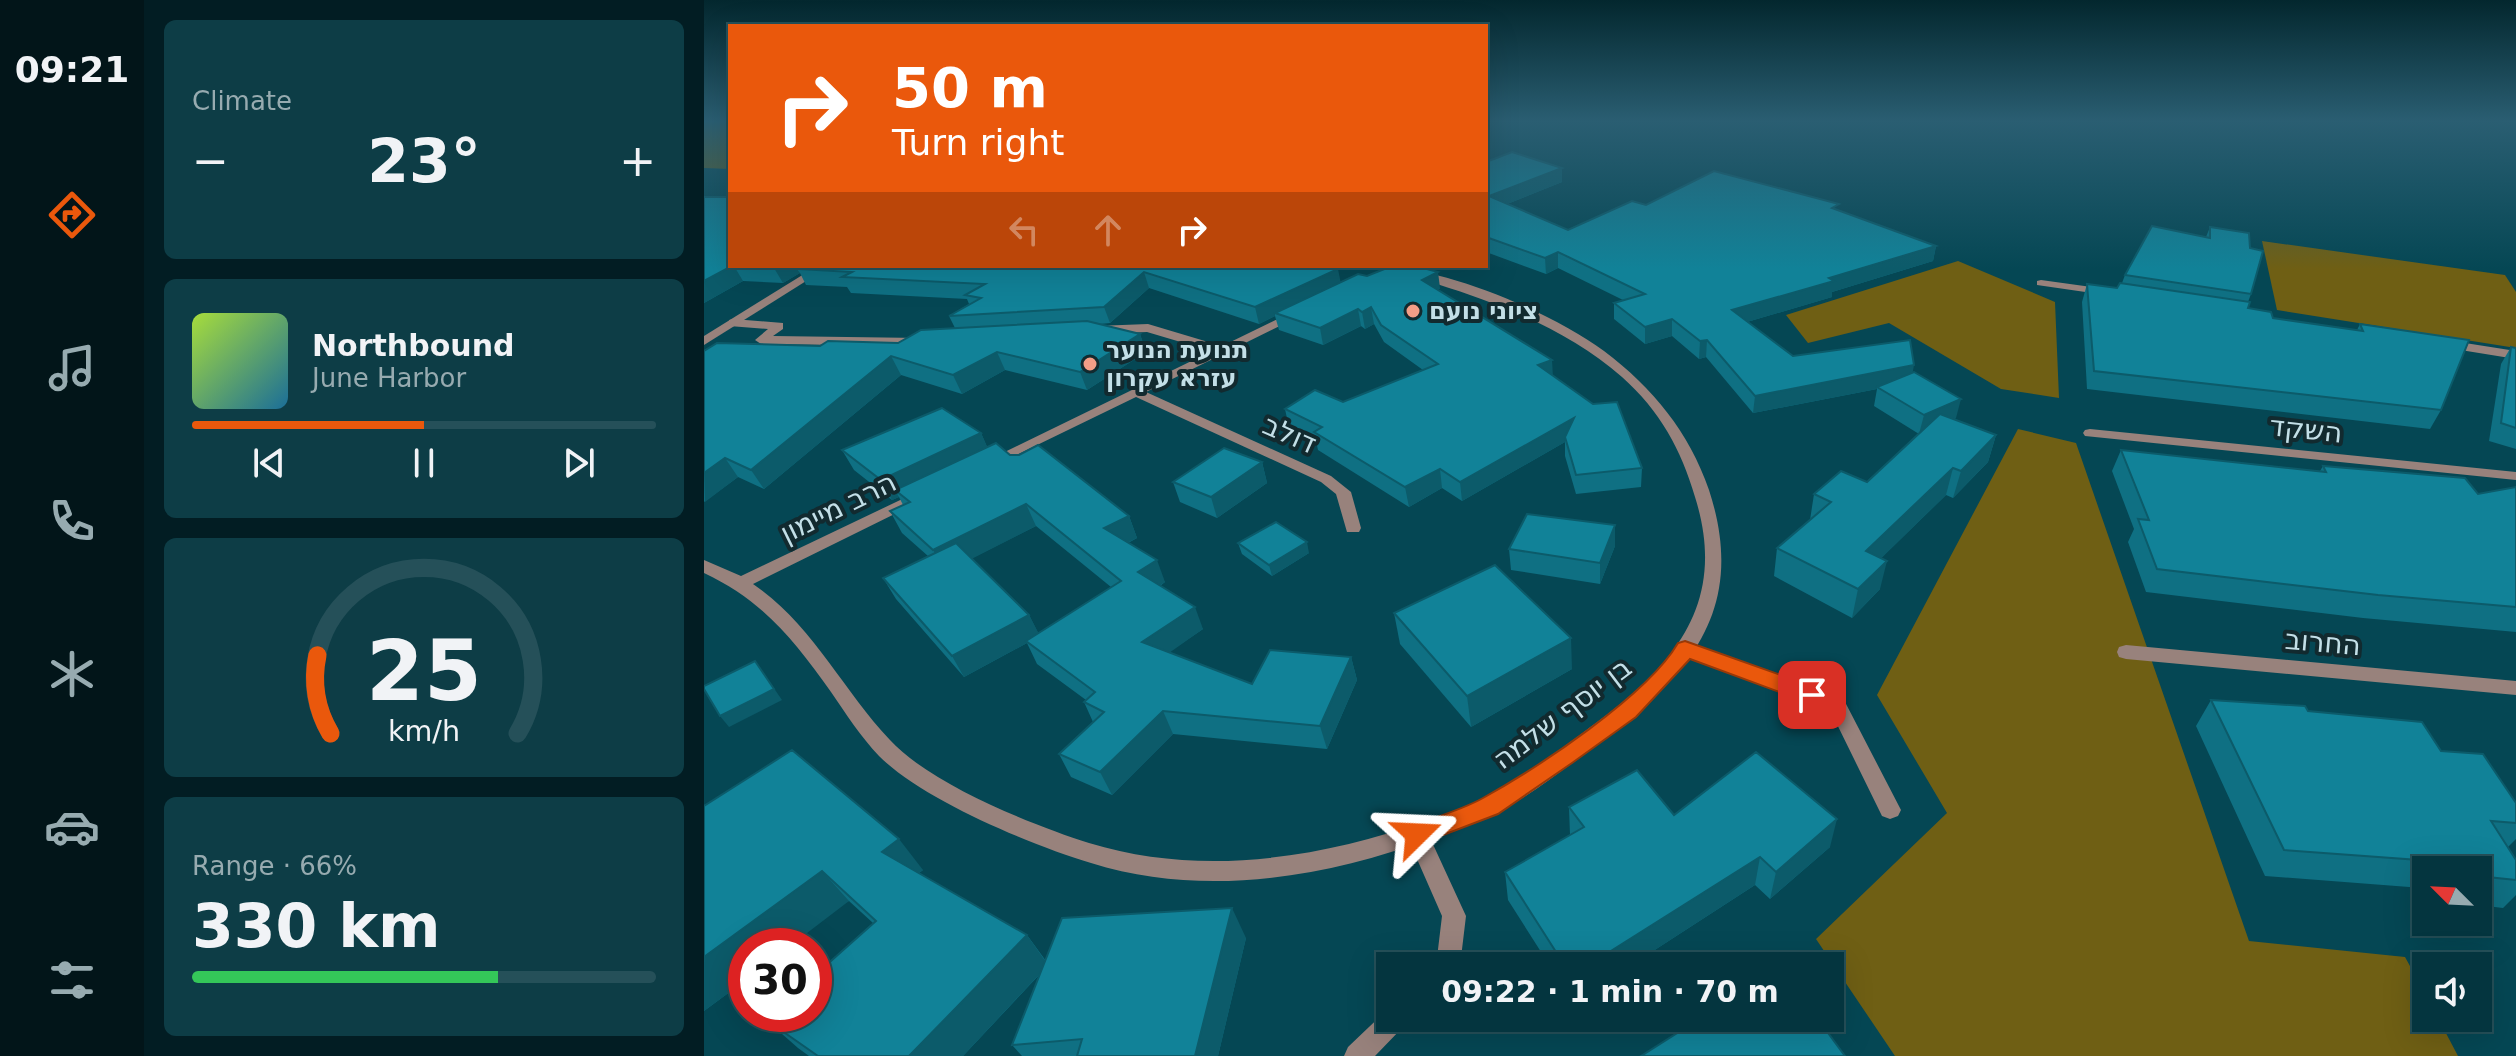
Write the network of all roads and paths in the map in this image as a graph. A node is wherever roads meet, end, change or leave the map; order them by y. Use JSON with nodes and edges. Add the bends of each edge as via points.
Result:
{"nodes":[{"id":1,"x":822,"y":268,"type":"edge"},
{"id":2,"x":1384,"y":268,"type":"edge"},
{"id":3,"x":1389,"y":268,"type":"edge"},
{"id":4,"x":1363,"y":282,"type":"edge"},
{"id":5,"x":2041,"y":283,"type":"dead end"},
{"id":6,"x":2117,"y":294,"type":"edge"},
{"id":7,"x":1306,"y":309,"type":"edge"},
{"id":8,"x":733,"y":323,"type":"junction"},
{"id":9,"x":1088,"y":330,"type":"edge"},
{"id":10,"x":704,"y":341,"type":"edge"},
{"id":11,"x":929,"y":341,"type":"edge"},
{"id":12,"x":2439,"y":343,"type":"edge"},
{"id":13,"x":1221,"y":350,"type":"junction"},
{"id":14,"x":2516,"y":355,"type":"edge"},
{"id":15,"x":1136,"y":392,"type":"junction"},
{"id":16,"x":2090,"y":433,"type":"dead end"},
{"id":17,"x":980,"y":467,"type":"edge"},
{"id":18,"x":2516,"y":476,"type":"edge"},
{"id":19,"x":938,"y":488,"type":"edge"},
{"id":20,"x":1353,"y":528,"type":"dead end"},
{"id":21,"x":704,"y":566,"type":"edge"},
{"id":22,"x":739,"y":584,"type":"junction"},
{"id":23,"x":1685,"y":649,"type":"junction"},
{"id":24,"x":2126,"y":652,"type":"dead end"},
{"id":25,"x":2516,"y":688,"type":"edge"},
{"id":26,"x":1890,"y":810,"type":"dead end"},
{"id":27,"x":1417,"y":834,"type":"junction"},
{"id":28,"x":1450,"y":952,"type":"edge"},
{"id":29,"x":1380,"y":1032,"type":"edge"},
{"id":30,"x":1357,"y":1056,"type":"edge"}],
"edges":[{"from":1,"to":8,"type":"street"},
{"from":2,"to":4,"type":"street"},
{"from":3,"to":23,"type":"street","name":"בן יוסף שלמה","via":[[1481,293],[1560,327],[1625,373],[1662,409],[1684,442],[1705,498],[1717,557],[1707,607]]},
{"from":5,"to":6,"type":"street"},
{"from":7,"to":13,"type":"street"},
{"from":8,"to":10,"type":"street"},
{"from":8,"to":11,"type":"street","via":[[779,326],[761,340]]},
{"from":9,"to":13,"type":"street","via":[[1148,328]]},
{"from":12,"to":14,"type":"street"},
{"from":13,"to":15,"type":"street"},
{"from":15,"to":17,"type":"street"},
{"from":15,"to":20,"type":"street","name":"דולב","via":[[1326,479],[1343,492]]},
{"from":16,"to":18,"type":"street","name":"השקד"},
{"from":19,"to":22,"type":"street","name":"הרב מיימון"},
{"from":21,"to":22,"type":"street","name":"בן יוסף שלמה"},
{"from":22,"to":27,"type":"street","name":"בן יוסף שלמה","via":[[768,602],[801,635],[888,753],[949,792],[1024,828],[1108,859],[1200,872],[1281,870],[1374,851]]},
{"from":23,"to":26,"type":"street","via":[[1837,705]]},
{"from":23,"to":27,"type":"street","name":"בן יוסף שלמה","via":[[1628,711],[1564,757],[1490,807]]},
{"from":24,"to":25,"type":"street","name":"החרוב"},
{"from":27,"to":28,"type":"street","via":[[1454,916]]},
{"from":29,"to":30,"type":"street"}]}
